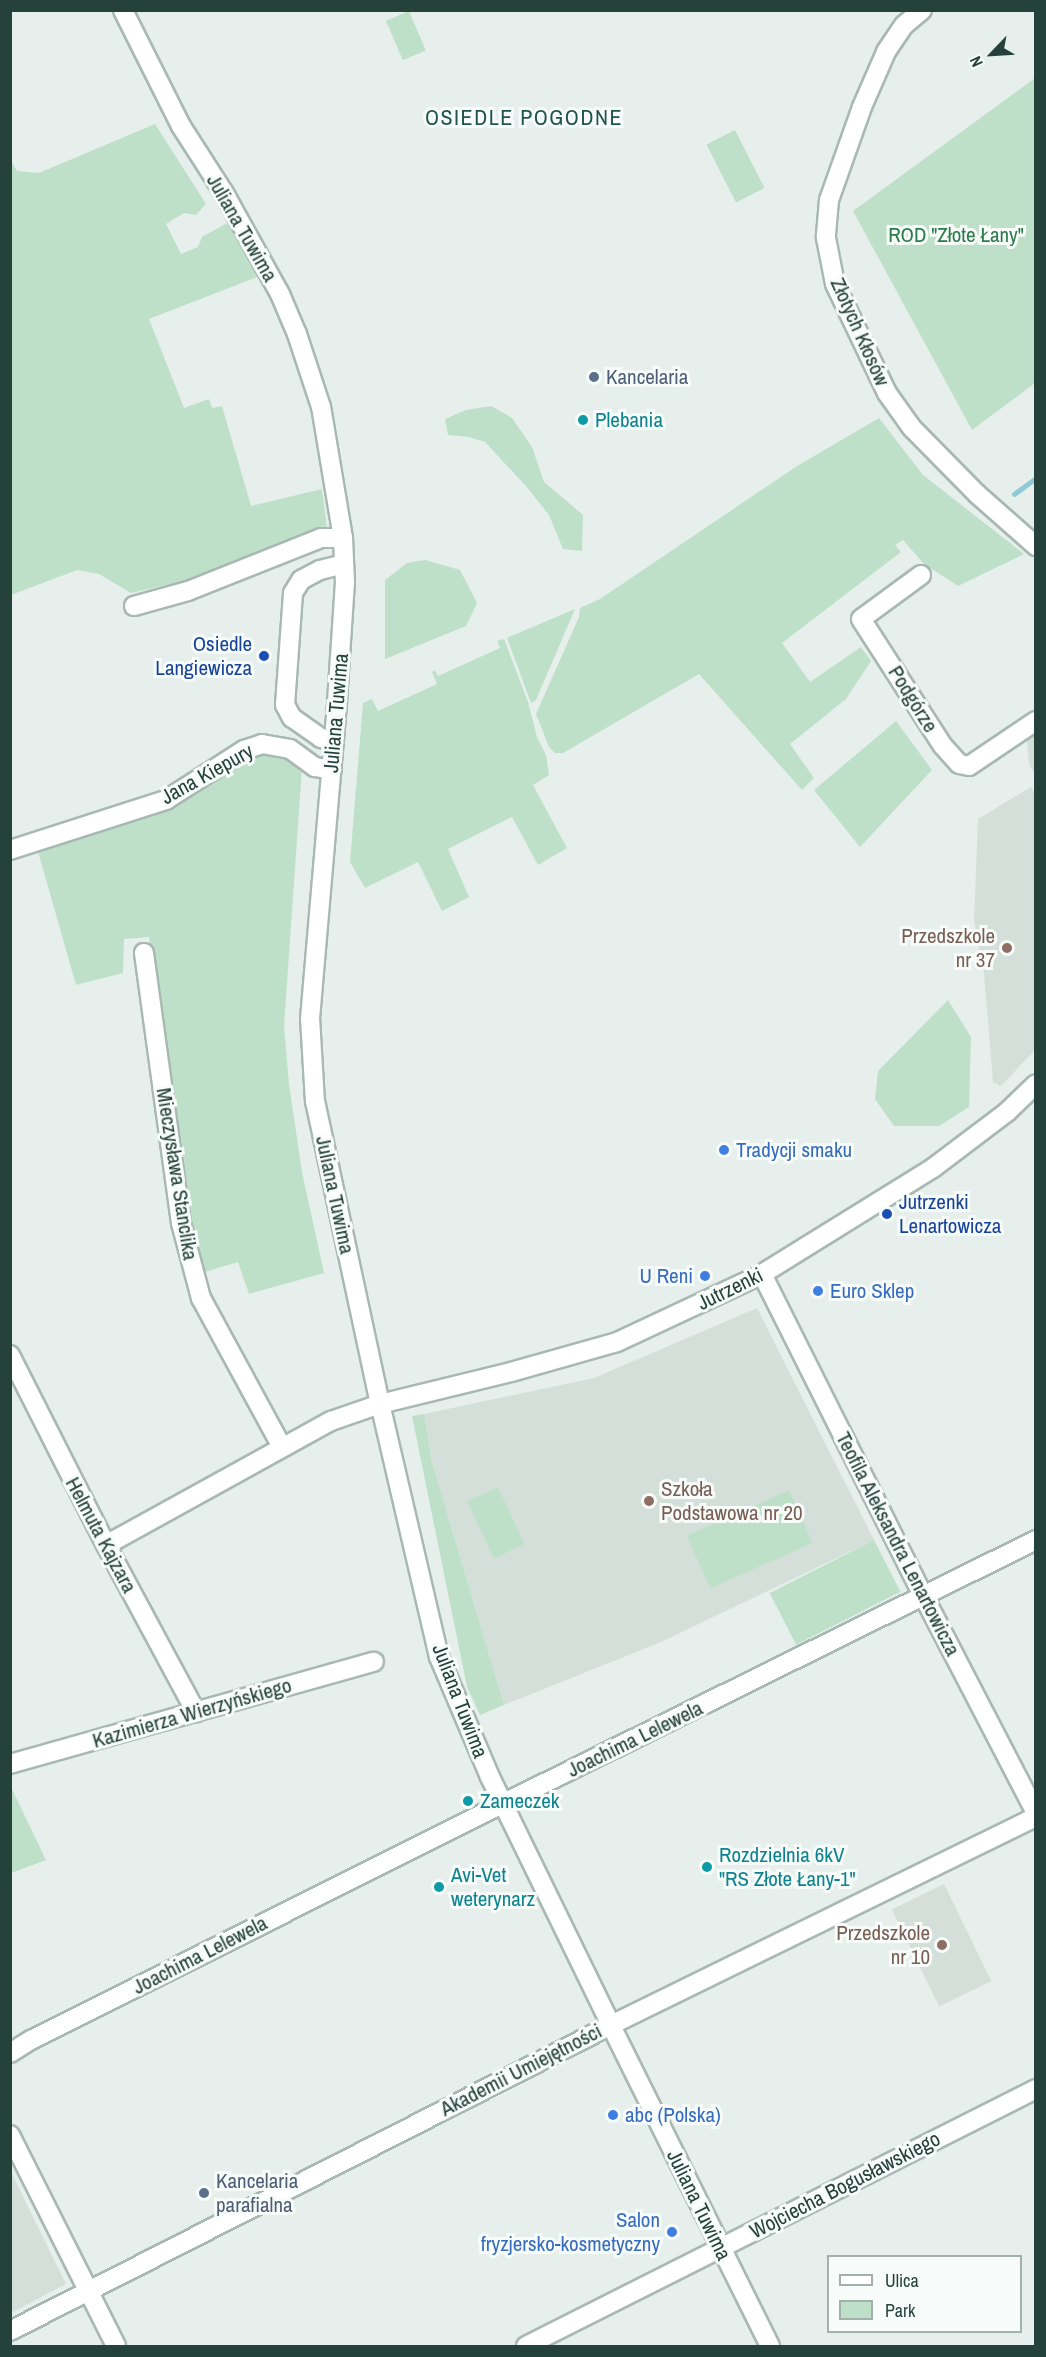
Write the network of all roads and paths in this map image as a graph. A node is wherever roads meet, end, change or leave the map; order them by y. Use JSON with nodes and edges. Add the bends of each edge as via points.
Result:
{"nodes":[{"id":1,"x":123,"y":10,"type":"edge"},
{"id":2,"x":922,"y":10,"type":"edge"},
{"id":3,"x":343,"y":538,"type":"junction"},
{"id":4,"x":1035,"y":546,"type":"edge"},
{"id":5,"x":344,"y":564,"type":"junction"},
{"id":6,"x":921,"y":575,"type":"dead end"},
{"id":7,"x":134,"y":606,"type":"dead end"},
{"id":8,"x":1035,"y":721,"type":"edge"},
{"id":9,"x":334,"y":742,"type":"junction"},
{"id":10,"x":332,"y":770,"type":"junction"},
{"id":11,"x":10,"y":850,"type":"edge"},
{"id":12,"x":144,"y":953,"type":"dead end"},
{"id":13,"x":1035,"y":1084,"type":"edge"},
{"id":14,"x":762,"y":1274,"type":"junction"},
{"id":15,"x":10,"y":1355,"type":"edge"},
{"id":16,"x":380,"y":1404,"type":"junction"},
{"id":17,"x":282,"y":1446,"type":"junction"},
{"id":18,"x":1035,"y":1540,"type":"edge"},
{"id":19,"x":106,"y":1545,"type":"junction"},
{"id":20,"x":924,"y":1597,"type":"junction"},
{"id":21,"x":374,"y":1662,"type":"dead end"},
{"id":22,"x":196,"y":1712,"type":"junction"},
{"id":23,"x":10,"y":1764,"type":"edge"},
{"id":24,"x":503,"y":1804,"type":"junction"},
{"id":25,"x":1035,"y":1815,"type":"edge"},
{"id":26,"x":611,"y":2025,"type":"junction"},
{"id":27,"x":10,"y":2053,"type":"edge"},
{"id":28,"x":1035,"y":2089,"type":"edge"},
{"id":29,"x":10,"y":2135,"type":"edge"},
{"id":30,"x":721,"y":2249,"type":"junction"},
{"id":31,"x":89,"y":2292,"type":"junction"},
{"id":32,"x":10,"y":2331,"type":"edge"},
{"id":33,"x":116,"y":2346,"type":"edge"},
{"id":34,"x":526,"y":2346,"type":"edge"},
{"id":35,"x":770,"y":2346,"type":"edge"}],
"edges":[{"from":1,"to":3,"type":"street","name":"Juliana Tuwima","via":[[181,126],[258,252],[297,334],[321,407]]},
{"from":2,"to":4,"type":"street","name":"Złotych Kłosów","via":[[895,36],[867,92],[829,200],[826,238],[835,284],[887,393],[912,428]]},
{"from":3,"to":5,"type":"street","name":"Juliana Tuwima"},
{"from":3,"to":7,"type":"street","via":[[321,538],[188,591]]},
{"from":5,"to":9,"type":"street","name":"Juliana Tuwima"},
{"from":5,"to":9,"type":"street","via":[[301,580],[293,593],[285,705],[292,718]]},
{"from":6,"to":8,"type":"street","name":"Podgórze","via":[[861,619],[943,746],[959,764],[969,766]]},
{"from":9,"to":10,"type":"street","name":"Juliana Tuwima"},
{"from":10,"to":11,"type":"street","name":"Jana Kiepury","via":[[315,767],[290,749],[262,744],[244,750],[166,800]]},
{"from":10,"to":16,"type":"street","name":"Juliana Tuwima","via":[[310,1019],[315,1102]]},
{"from":12,"to":17,"type":"street","name":"Mieczysława Stanclika","via":[[181,1223],[201,1298]]},
{"from":13,"to":14,"type":"street","name":"Jutrzenki","via":[[1007,1112],[933,1168]]},
{"from":14,"to":16,"type":"street","name":"Jutrzenki","via":[[617,1342]]},
{"from":14,"to":20,"type":"street","name":"Teofila Aleksandra Lenartowicza"},
{"from":15,"to":19,"type":"street","name":"Helmuta Kajzara"},
{"from":16,"to":17,"type":"street","via":[[331,1421]]},
{"from":16,"to":24,"type":"street","name":"Juliana Tuwima","via":[[439,1657]]},
{"from":17,"to":19,"type":"street"},
{"from":18,"to":20,"type":"street","name":"Joachima Lelewela"},
{"from":19,"to":22,"type":"street","name":"Helmuta Kajzara"},
{"from":20,"to":24,"type":"street","name":"Joachima Lelewela"},
{"from":20,"to":25,"type":"street","name":"Teofila Aleksandra Lenartowicza"},
{"from":21,"to":22,"type":"street","name":"Kazimierza Wierzyńskiego"},
{"from":22,"to":23,"type":"street","name":"Kazimierza Wierzyńskiego"},
{"from":24,"to":26,"type":"street","name":"Juliana Tuwima"},
{"from":24,"to":27,"type":"street","name":"Joachima Lelewela"},
{"from":25,"to":26,"type":"street","name":"Akademii Umiejętności"},
{"from":26,"to":30,"type":"street","name":"Juliana Tuwima"},
{"from":26,"to":31,"type":"street","name":"Akademii Umiejętności"},
{"from":28,"to":30,"type":"street","name":"Wojciecha Bogusławskiego"},
{"from":29,"to":31,"type":"street"},
{"from":30,"to":34,"type":"street","name":"Wojciecha Bogusławskiego"},
{"from":30,"to":35,"type":"street","name":"Juliana Tuwima"},
{"from":31,"to":32,"type":"street","name":"Akademii Umiejętności"},
{"from":31,"to":33,"type":"street"}]}
